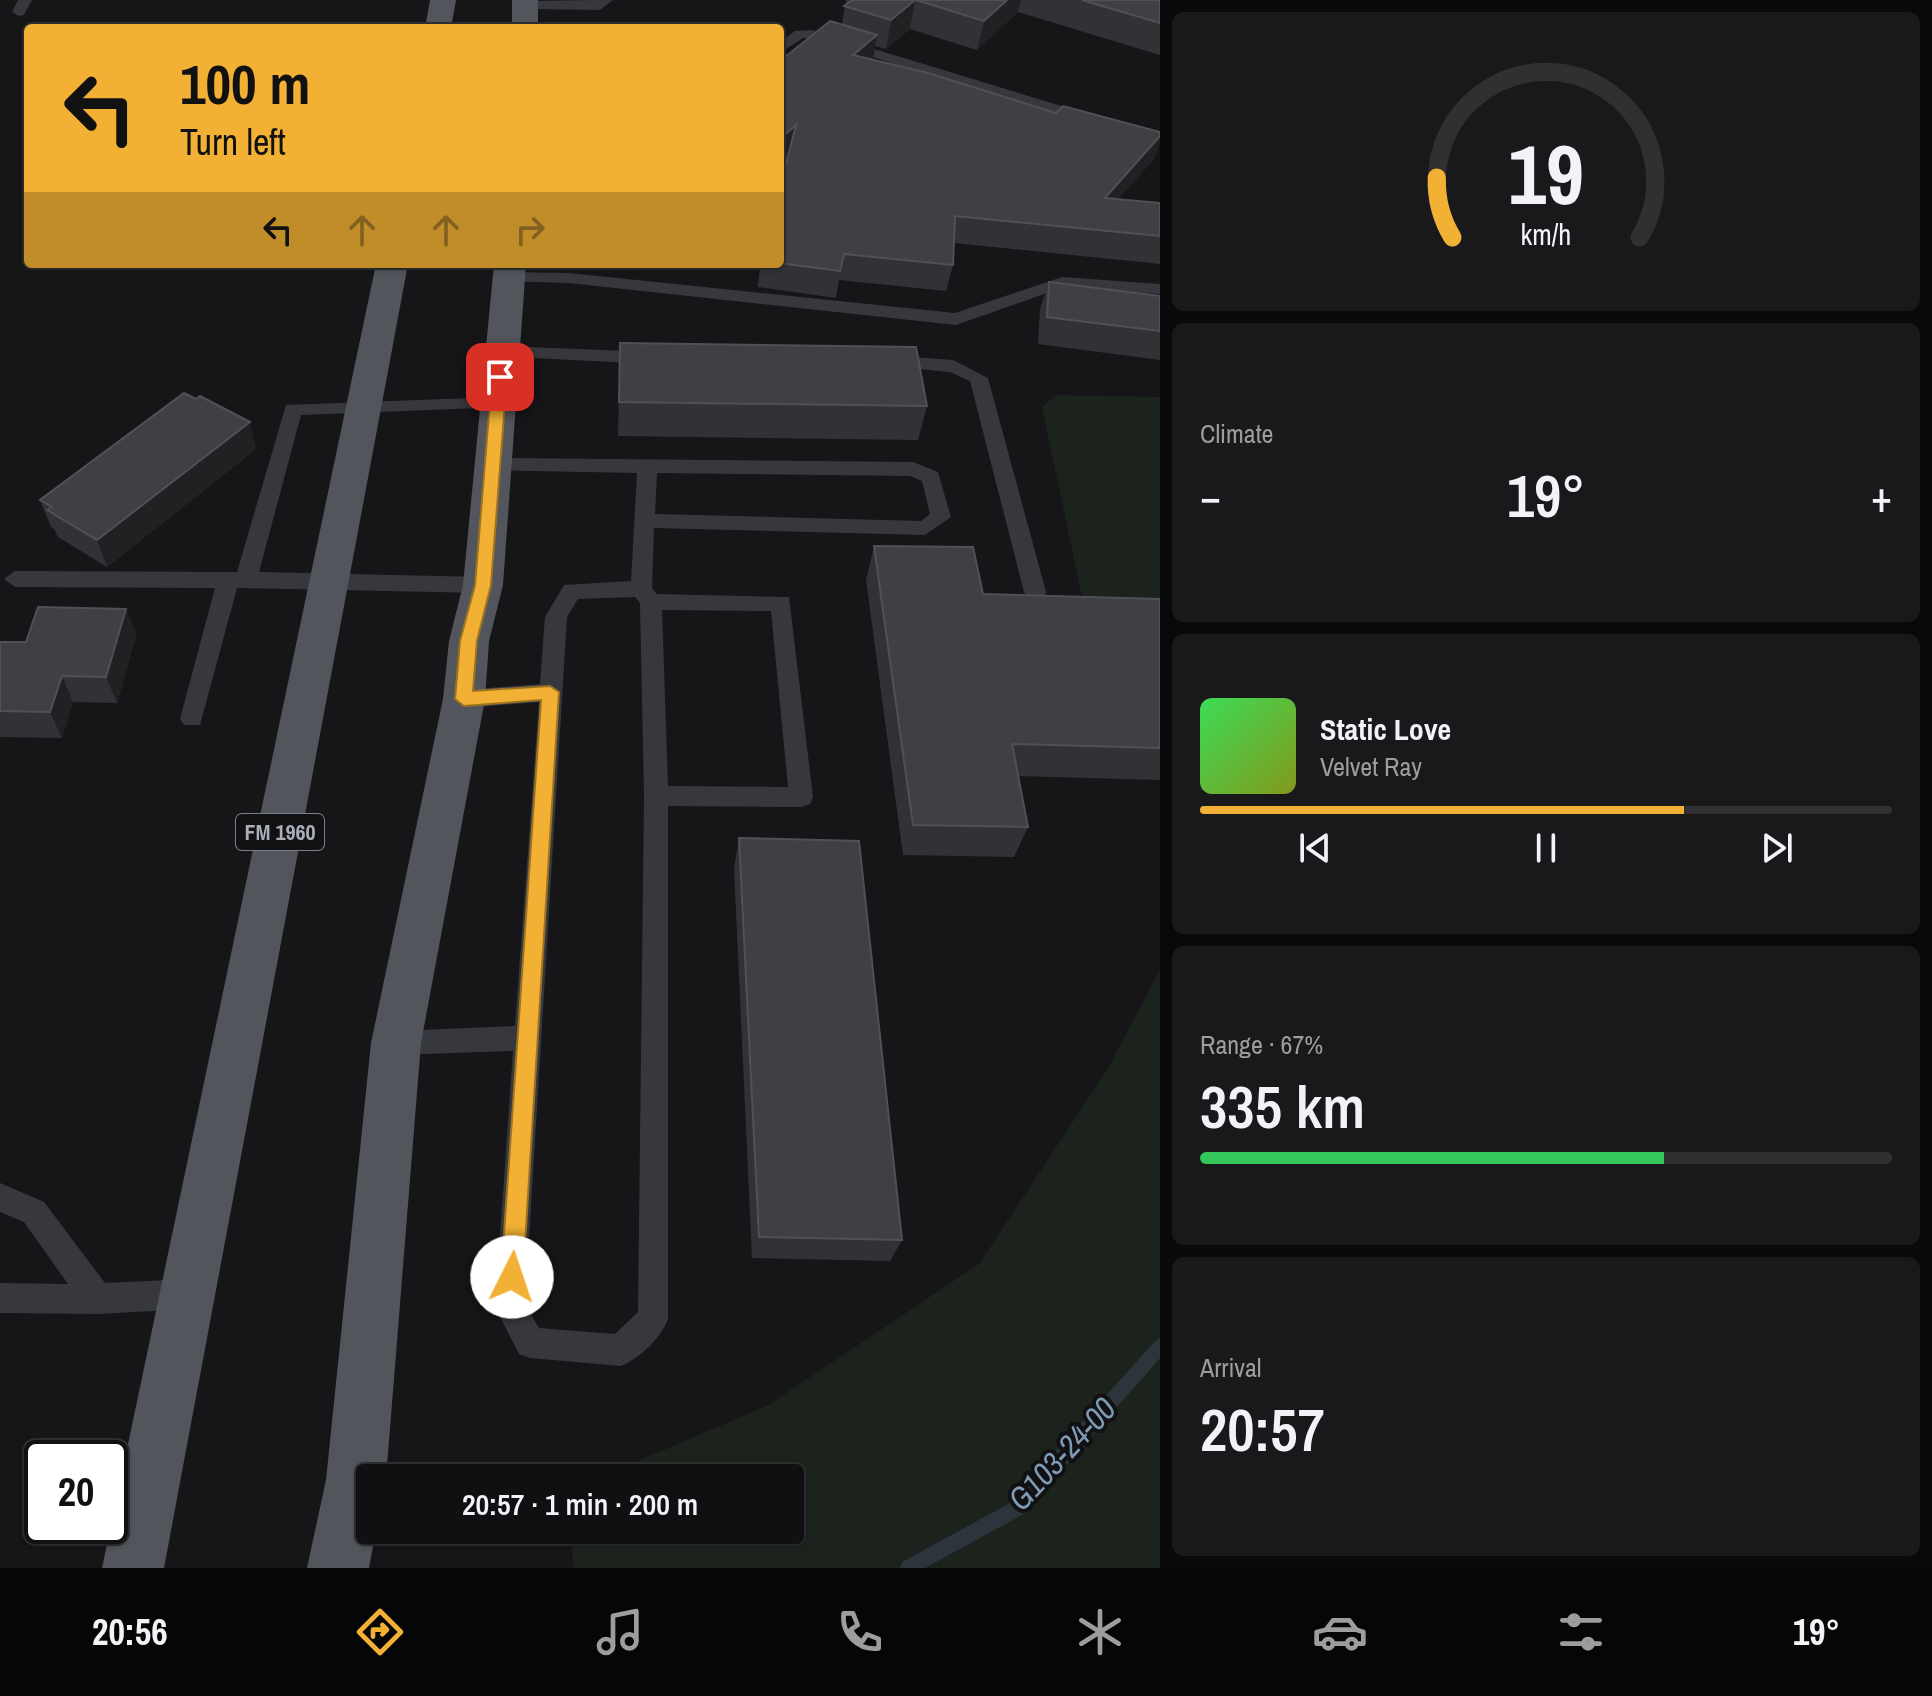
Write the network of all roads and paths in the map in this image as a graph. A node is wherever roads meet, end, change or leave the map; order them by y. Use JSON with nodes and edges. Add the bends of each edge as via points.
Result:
{"nodes":[{"id":1,"x":443,"y":0,"type":"edge"},
{"id":2,"x":606,"y":0,"type":"edge"},
{"id":3,"x":525,"y":11,"type":"edge"},
{"id":4,"x":439,"y":24,"type":"edge"},
{"id":5,"x":784,"y":46,"type":"edge"},
{"id":6,"x":1099,"y":123,"type":"edge"},
{"id":7,"x":391,"y":268,"type":"edge"},
{"id":8,"x":509,"y":271,"type":"edge"},
{"id":9,"x":1160,"y":289,"type":"edge"},
{"id":10,"x":502,"y":352,"type":"junction"},
{"id":11,"x":679,"y":358,"type":"edge"},
{"id":12,"x":860,"y":361,"type":"edge"},
{"id":13,"x":497,"y":403,"type":"junction"},
{"id":14,"x":364,"y":407,"type":"junction"},
{"id":15,"x":495,"y":465,"type":"junction"},
{"id":16,"x":647,"y":467,"type":"junction"},
{"id":17,"x":645,"y":521,"type":"junction"},
{"id":18,"x":15,"y":579,"type":"dead end"},
{"id":19,"x":237,"y":580,"type":"junction"},
{"id":20,"x":329,"y":582,"type":"junction"},
{"id":21,"x":483,"y":585,"type":"junction"},
{"id":22,"x":1035,"y":592,"type":"edge"},
{"id":23,"x":646,"y":595,"type":"junction"},
{"id":24,"x":550,"y":692,"type":"junction"},
{"id":25,"x":464,"y":699,"type":"junction"},
{"id":26,"x":192,"y":719,"type":"dead end"},
{"id":27,"x":656,"y":796,"type":"junction"},
{"id":28,"x":527,"y":1038,"type":"junction"},
{"id":29,"x":396,"y":1043,"type":"junction"},
{"id":30,"x":0,"y":1197,"type":"edge"},
{"id":31,"x":190,"y":1294,"type":"junction"},
{"id":32,"x":0,"y":1298,"type":"edge"},
{"id":33,"x":98,"y":1299,"type":"junction"},
{"id":34,"x":358,"y":1464,"type":"edge"},
{"id":35,"x":154,"y":1477,"type":"junction"},
{"id":36,"x":356,"y":1480,"type":"edge"},
{"id":37,"x":358,"y":1544,"type":"edge"},
{"id":38,"x":133,"y":1568,"type":"edge"},
{"id":39,"x":145,"y":1568,"type":"edge"},
{"id":40,"x":338,"y":1568,"type":"edge"},
{"id":41,"x":359,"y":1568,"type":"edge"}],
"edges":[{"from":1,"to":4,"type":"main road"},
{"from":2,"to":3,"type":"lane","via":[[600,6]]},
{"from":5,"to":6,"type":"lane","via":[[800,34],[812,34]]},
{"from":7,"to":14,"type":"main road","name":"FM 1960","number":"FM 1960"},
{"from":8,"to":9,"type":"lane","via":[[956,319],[1062,282]]},
{"from":8,"to":10,"type":"main road"},
{"from":10,"to":11,"type":"lane"},
{"from":10,"to":13,"type":"main road"},
{"from":12,"to":22,"type":"lane","via":[[953,366],[979,378]]},
{"from":13,"to":14,"type":"lane"},
{"from":13,"to":15,"type":"main road"},
{"from":14,"to":19,"type":"lane","via":[[293,409]]},
{"from":14,"to":20,"type":"main road","name":"FM 1960","number":"FM 1960"},
{"from":15,"to":16,"type":"lane"},
{"from":15,"to":21,"type":"main road"},
{"from":16,"to":17,"type":"lane"},
{"from":16,"to":17,"type":"lane","via":[[913,469],[931,477],[941,517],[925,528]]},
{"from":17,"to":23,"type":"lane"},
{"from":18,"to":19,"type":"lane"},
{"from":19,"to":20,"type":"lane"},
{"from":19,"to":26,"type":"lane"},
{"from":20,"to":21,"type":"lane"},
{"from":20,"to":31,"type":"main road","name":"FM 1960","number":"FM 1960"},
{"from":21,"to":25,"type":"main road","via":[[469,641]]},
{"from":23,"to":24,"type":"lane","via":[[572,591],[556,617]]},
{"from":23,"to":27,"type":"lane"},
{"from":23,"to":27,"type":"lane","via":[[781,603],[801,797]]},
{"from":24,"to":25,"type":"lane"},
{"from":24,"to":28,"type":"lane"},
{"from":25,"to":29,"type":"main road"},
{"from":27,"to":28,"type":"lane","via":[[653,1319],[621,1350],[530,1343],[510,1307]]},
{"from":28,"to":29,"type":"lane"},
{"from":29,"to":34,"type":"main road"},
{"from":30,"to":33,"type":"lane","via":[[34,1212]]},
{"from":31,"to":33,"type":"lane"},
{"from":31,"to":35,"type":"main road","name":"FM 1960","number":"FM 1960"},
{"from":32,"to":33,"type":"lane"},
{"from":35,"to":38,"type":"main road","name":"FM 1960","number":"FM 1960"},
{"from":35,"to":39,"type":"main road","name":"FM 1960"},
{"from":36,"to":40,"type":"main road"},
{"from":37,"to":41,"type":"main road"}]}
